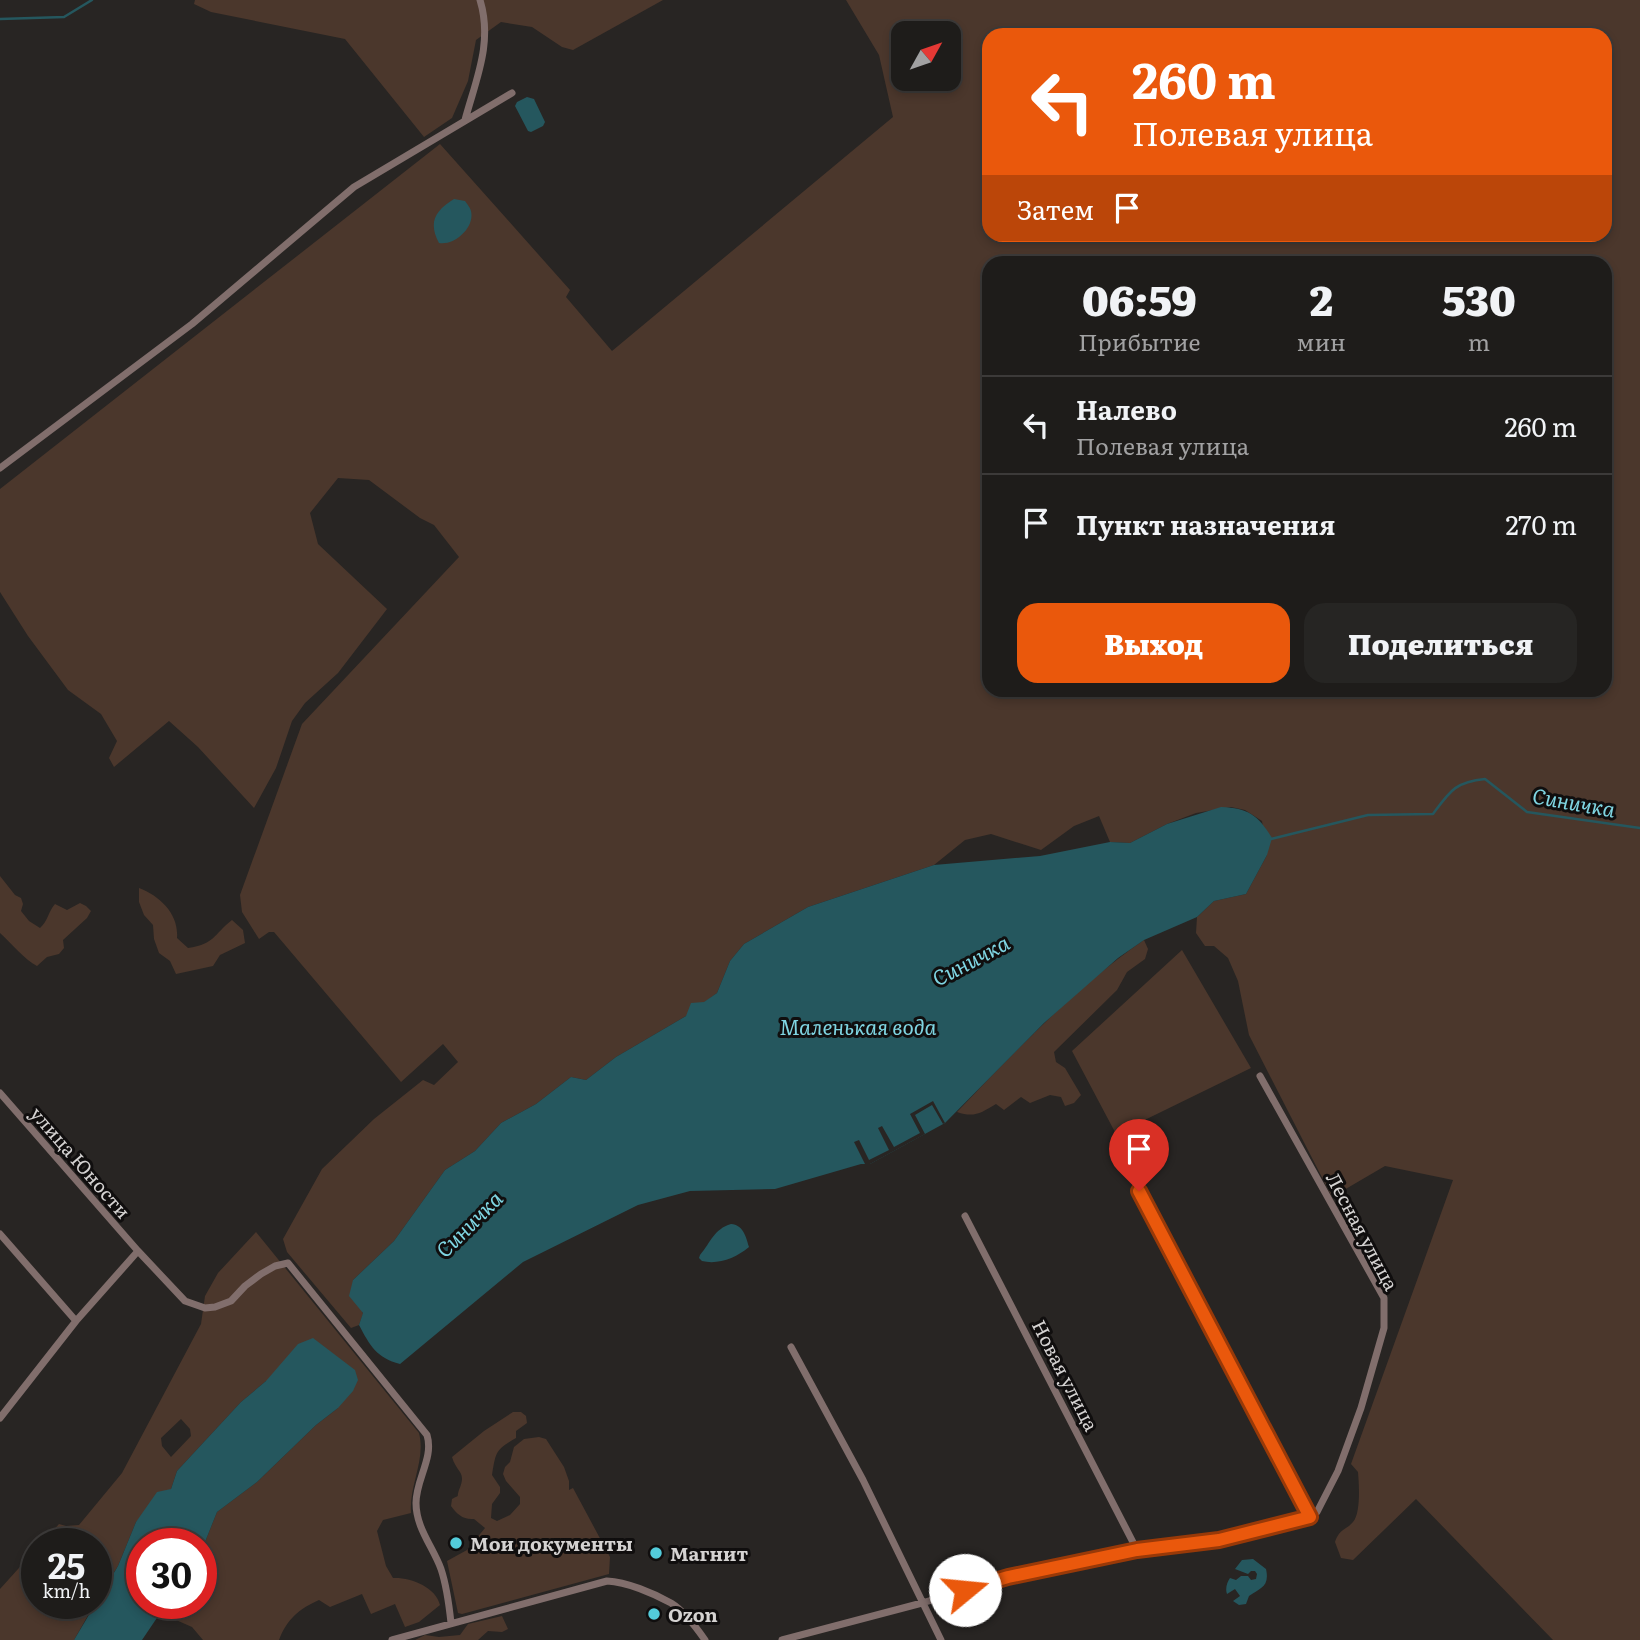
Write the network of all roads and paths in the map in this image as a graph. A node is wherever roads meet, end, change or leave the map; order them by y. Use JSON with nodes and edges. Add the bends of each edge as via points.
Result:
{"nodes":[{"id":1,"x":480,"y":0,"type":"edge"},
{"id":2,"x":512,"y":93,"type":"dead end"},
{"id":3,"x":465,"y":121,"type":"junction"},
{"id":4,"x":0,"y":468,"type":"edge"},
{"id":5,"x":1260,"y":1076,"type":"dead end"},
{"id":6,"x":0,"y":1093,"type":"edge"},
{"id":7,"x":1139,"y":1191,"type":"dead end"},
{"id":8,"x":965,"y":1216,"type":"dead end"},
{"id":9,"x":0,"y":1234,"type":"edge"},
{"id":10,"x":138,"y":1251,"type":"junction"},
{"id":11,"x":76,"y":1321,"type":"junction"},
{"id":12,"x":791,"y":1347,"type":"dead end"},
{"id":13,"x":0,"y":1418,"type":"edge"},
{"id":14,"x":1306,"y":1518,"type":"junction"},
{"id":15,"x":1137,"y":1550,"type":"junction"},
{"id":16,"x":922,"y":1603,"type":"junction"},
{"id":17,"x":451,"y":1623,"type":"junction"},
{"id":18,"x":392,"y":1640,"type":"edge"},
{"id":19,"x":705,"y":1640,"type":"edge"},
{"id":20,"x":782,"y":1640,"type":"edge"},
{"id":21,"x":941,"y":1640,"type":"edge"}],
"edges":[{"from":1,"to":3,"type":"street","via":[[486,44]]},
{"from":2,"to":3,"type":"street"},
{"from":3,"to":4,"type":"street","via":[[354,187],[192,324]]},
{"from":5,"to":14,"type":"street","name":"Лесная улица","via":[[1384,1298],[1384,1328],[1361,1408],[1338,1471],[1317,1512]]},
{"from":6,"to":10,"type":"street","name":"улица Юности"},
{"from":7,"to":14,"type":"street"},
{"from":8,"to":15,"type":"street","name":"Новая улица"},
{"from":9,"to":11,"type":"street"},
{"from":10,"to":11,"type":"street"},
{"from":10,"to":17,"type":"street","name":"улица Юности","via":[[185,1301],[205,1308],[231,1301],[261,1274],[288,1263],[427,1435],[429,1453],[416,1507],[441,1569]]},
{"from":11,"to":13,"type":"street"},
{"from":12,"to":16,"type":"street","via":[[863,1480]]},
{"from":14,"to":15,"type":"street","via":[[1219,1540]]},
{"from":15,"to":16,"type":"street","via":[[1008,1577]]},
{"from":16,"to":20,"type":"street"},
{"from":16,"to":21,"type":"street"},
{"from":17,"to":18,"type":"street"},
{"from":17,"to":19,"type":"street","via":[[612,1581],[670,1602]]}]}
